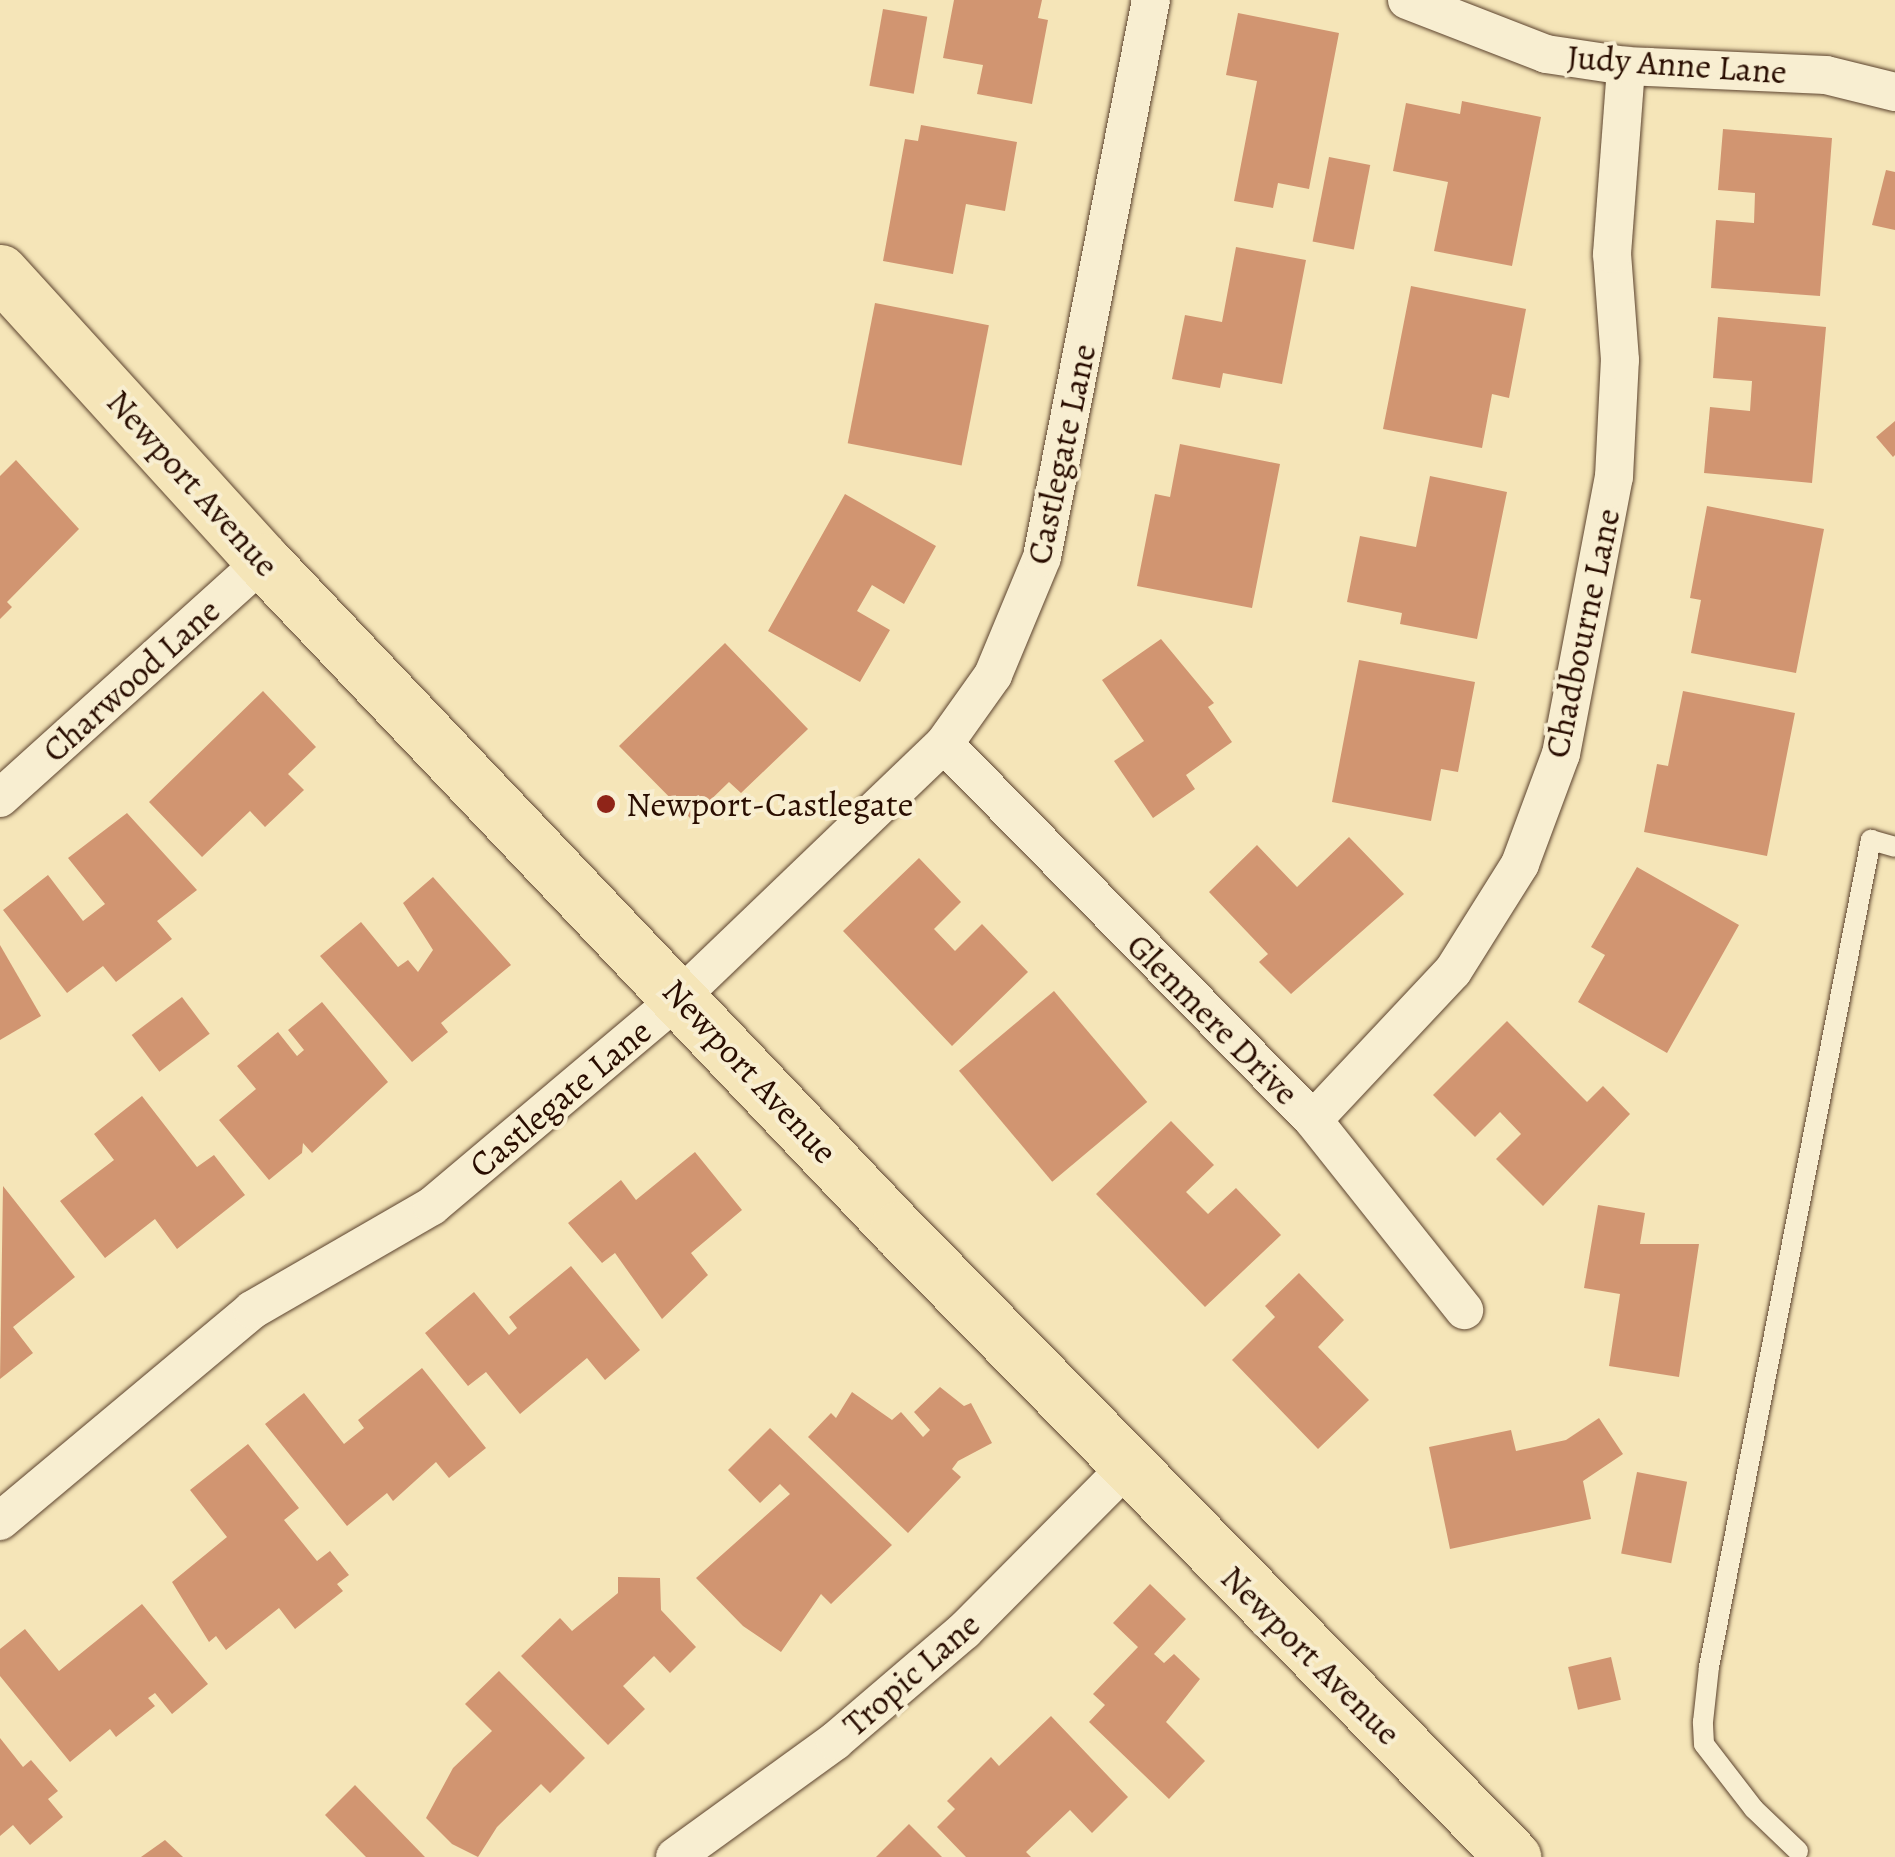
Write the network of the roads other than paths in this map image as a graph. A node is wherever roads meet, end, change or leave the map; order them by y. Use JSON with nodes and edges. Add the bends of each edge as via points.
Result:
{"nodes":[{"id":1,"x":1151,"y":0,"type":"edge"},
{"id":2,"x":1407,"y":0,"type":"edge"},
{"id":3,"x":1626,"y":66,"type":"junction"},
{"id":4,"x":1895,"y":92,"type":"edge"},
{"id":5,"x":0,"y":272,"type":"edge"},
{"id":6,"x":262,"y":561,"type":"junction"},
{"id":7,"x":944,"y":744,"type":"junction"},
{"id":8,"x":0,"y":798,"type":"edge"},
{"id":9,"x":1895,"y":847,"type":"edge"},
{"id":10,"x":681,"y":996,"type":"junction"},
{"id":11,"x":1312,"y":1120,"type":"junction"},
{"id":12,"x":1464,"y":1310,"type":"dead end"},
{"id":13,"x":1128,"y":1467,"type":"junction"},
{"id":14,"x":0,"y":1520,"type":"edge"},
{"id":15,"x":1798,"y":1855,"type":"edge"},
{"id":16,"x":675,"y":1857,"type":"edge"},
{"id":17,"x":1514,"y":1857,"type":"edge"}],
"edges":[{"from":1,"to":7,"type":"street","name":"Castlegate Lane","via":[[1042,558],[993,676]]},
{"from":2,"to":3,"type":"street","name":"Judy Anne Lane","via":[[1527,48]]},
{"from":3,"to":4,"type":"street","name":"Judy Anne Lane","via":[[1826,74]]},
{"from":3,"to":11,"type":"street","name":"Chadbourne Lane","via":[[1612,254],[1620,360],[1614,477],[1560,754],[1520,864],[1454,972]]},
{"from":5,"to":6,"type":"main road","name":"Newport Avenue"},
{"from":6,"to":8,"type":"street","name":"Charwood Lane"},
{"from":6,"to":10,"type":"main road","name":"Newport Avenue"},
{"from":7,"to":10,"type":"street","name":"Castlegate Lane"},
{"from":7,"to":11,"type":"street","name":"Glenmere Drive"},
{"from":9,"to":15,"type":"lane","via":[[1871,840],[1709,1666],[1704,1744]]},
{"from":10,"to":13,"type":"main road","name":"Newport Avenue"},
{"from":10,"to":14,"type":"street","name":"Castlegate Lane","via":[[432,1206],[252,1310]]},
{"from":11,"to":12,"type":"street","name":"Glenmere Drive"},
{"from":13,"to":16,"type":"street","name":"Tropic Lane","via":[[964,1631],[835,1740]]},
{"from":13,"to":17,"type":"main road","name":"Newport Avenue"}]}
